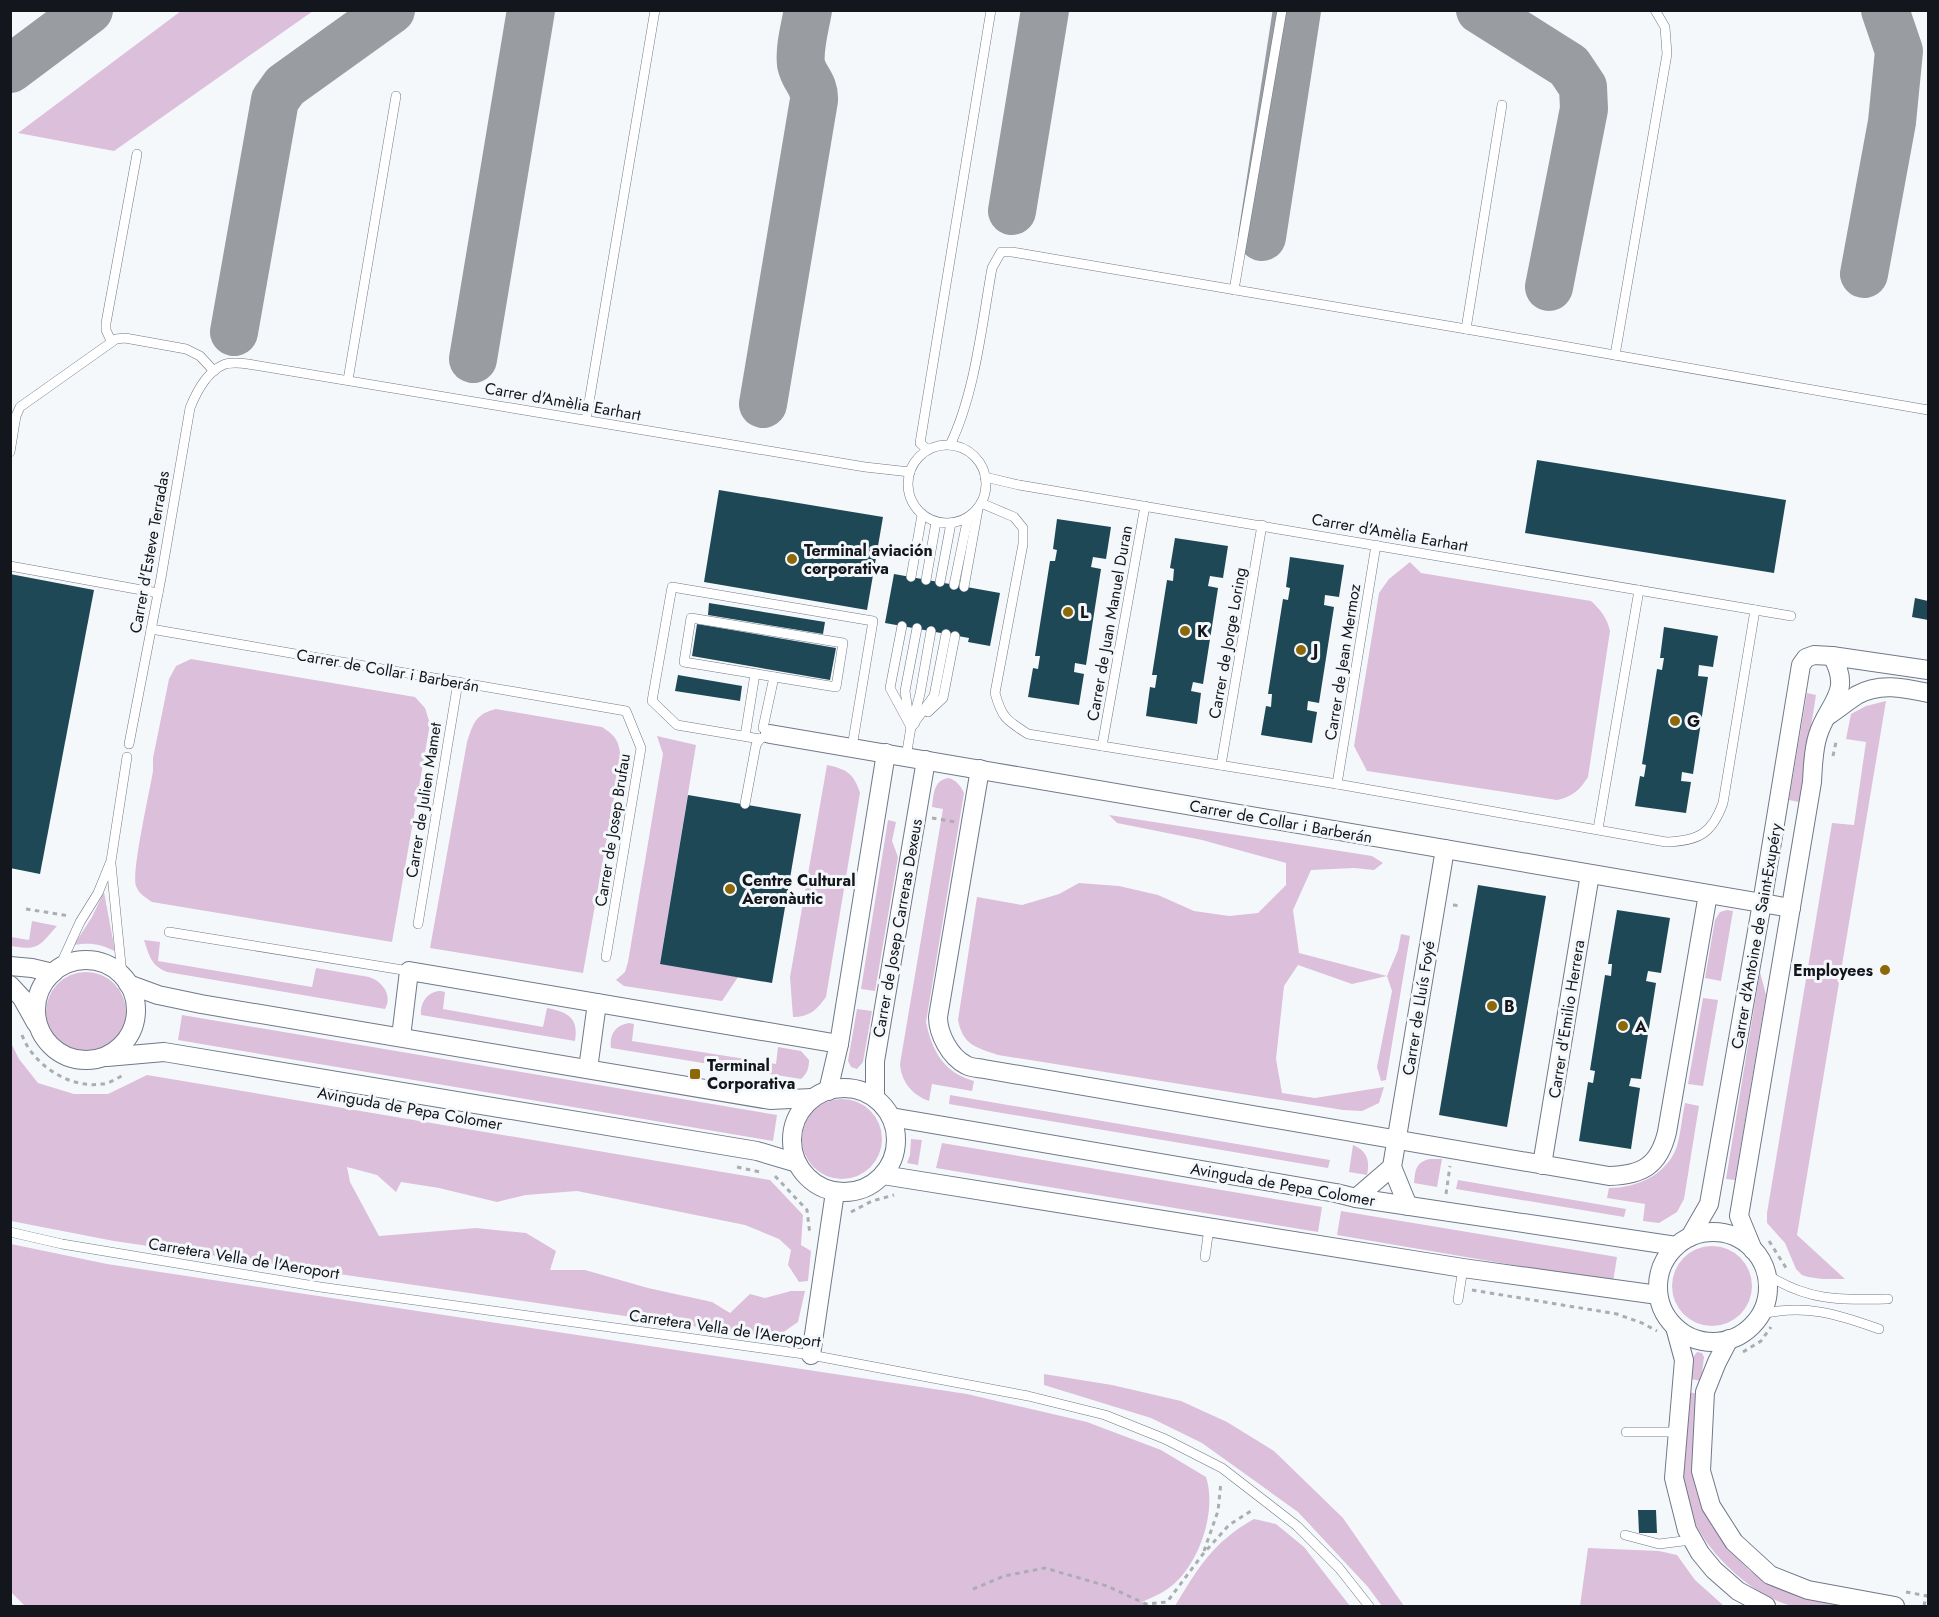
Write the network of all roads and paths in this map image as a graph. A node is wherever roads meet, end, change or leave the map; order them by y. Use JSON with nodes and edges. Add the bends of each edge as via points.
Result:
{"nodes":[{"id":1,"x":655,"y":10,"type":"edge"},
{"id":2,"x":991,"y":10,"type":"edge"},
{"id":3,"x":1282,"y":10,"type":"edge"},
{"id":4,"x":1655,"y":10,"type":"edge"},
{"id":5,"x":396,"y":96,"type":"dead end"},
{"id":6,"x":1502,"y":105,"type":"dead end"},
{"id":7,"x":137,"y":154,"type":"dead end"},
{"id":8,"x":1234,"y":290,"type":"junction"},
{"id":9,"x":1466,"y":328,"type":"junction"},
{"id":10,"x":111,"y":342,"type":"junction"},
{"id":11,"x":1615,"y":355,"type":"junction"},
{"id":12,"x":214,"y":371,"type":"junction"},
{"id":13,"x":348,"y":380,"type":"junction"},
{"id":14,"x":1929,"y":410,"type":"edge"},
{"id":15,"x":586,"y":420,"type":"junction"},
{"id":16,"x":950,"y":445,"type":"junction"},
{"id":17,"x":928,"y":450,"type":"junction"},
{"id":18,"x":10,"y":452,"type":"edge"},
{"id":19,"x":910,"y":472,"type":"junction"},
{"id":20,"x":985,"y":477,"type":"junction"},
{"id":21,"x":980,"y":505,"type":"junction"},
{"id":22,"x":1145,"y":506,"type":"junction"},
{"id":23,"x":922,"y":515,"type":"junction"},
{"id":24,"x":968,"y":517,"type":"junction"},
{"id":25,"x":936,"y":522,"type":"junction"},
{"id":26,"x":951,"y":523,"type":"junction"},
{"id":27,"x":1262,"y":525,"type":"junction"},
{"id":28,"x":1376,"y":545,"type":"junction"},
{"id":29,"x":10,"y":566,"type":"edge"},
{"id":30,"x":911,"y":577,"type":"dead end"},
{"id":31,"x":926,"y":580,"type":"dead end"},
{"id":32,"x":940,"y":582,"type":"dead end"},
{"id":33,"x":1639,"y":590,"type":"junction"},
{"id":34,"x":158,"y":593,"type":"junction"},
{"id":35,"x":1755,"y":610,"type":"junction"},
{"id":36,"x":1791,"y":616,"type":"dead end"},
{"id":37,"x":902,"y":626,"type":"dead end"},
{"id":38,"x":917,"y":628,"type":"dead end"},
{"id":39,"x":151,"y":629,"type":"junction"},
{"id":40,"x":932,"y":631,"type":"dead end"},
{"id":41,"x":950,"y":635,"type":"dead end"},
{"id":42,"x":1832,"y":656,"type":"junction"},
{"id":43,"x":1929,"y":670,"type":"edge"},
{"id":44,"x":755,"y":674,"type":"junction"},
{"id":45,"x":774,"y":677,"type":"junction"},
{"id":46,"x":458,"y":682,"type":"junction"},
{"id":47,"x":1929,"y":693,"type":"edge"},
{"id":48,"x":626,"y":711,"type":"joint"},
{"id":49,"x":1825,"y":717,"type":"junction"},
{"id":50,"x":911,"y":727,"type":"junction"},
{"id":51,"x":1838,"y":732,"type":"dead end"},
{"id":52,"x":745,"y":736,"type":"junction"},
{"id":53,"x":765,"y":736,"type":"junction"},
{"id":54,"x":129,"y":744,"type":"dead end"},
{"id":55,"x":1102,"y":746,"type":"junction"},
{"id":56,"x":852,"y":747,"type":"junction"},
{"id":57,"x":886,"y":753,"type":"junction"},
{"id":58,"x":127,"y":757,"type":"dead end"},
{"id":59,"x":906,"y":757,"type":"junction"},
{"id":60,"x":926,"y":760,"type":"junction"},
{"id":61,"x":1832,"y":764,"type":"dead end"},
{"id":62,"x":1221,"y":765,"type":"junction"},
{"id":63,"x":980,"y":769,"type":"junction"},
{"id":64,"x":1337,"y":784,"type":"junction"},
{"id":65,"x":745,"y":804,"type":"dead end"},
{"id":66,"x":1598,"y":829,"type":"junction"},
{"id":67,"x":1445,"y":849,"type":"junction"},
{"id":68,"x":111,"y":861,"type":"junction"},
{"id":69,"x":1590,"y":874,"type":"junction"},
{"id":70,"x":1707,"y":894,"type":"junction"},
{"id":71,"x":1762,"y":903,"type":"junction"},
{"id":72,"x":1791,"y":908,"type":"junction"},
{"id":73,"x":418,"y":924,"type":"dead end"},
{"id":74,"x":169,"y":932,"type":"dead end"},
{"id":75,"x":606,"y":957,"type":"dead end"},
{"id":76,"x":10,"y":966,"type":"edge"},
{"id":77,"x":56,"y":971,"type":"junction"},
{"id":78,"x":409,"y":972,"type":"junction"},
{"id":79,"x":125,"y":979,"type":"junction"},
{"id":80,"x":10,"y":985,"type":"edge"},
{"id":81,"x":597,"y":1003,"type":"junction"},
{"id":82,"x":21,"y":1033,"type":"dead end"},
{"id":83,"x":401,"y":1037,"type":"junction"},
{"id":84,"x":45,"y":1039,"type":"junction"},
{"id":85,"x":838,"y":1044,"type":"junction"},
{"id":86,"x":107,"y":1057,"type":"junction"},
{"id":87,"x":588,"y":1069,"type":"junction"},
{"id":88,"x":124,"y":1075,"type":"dead end"},
{"id":89,"x":820,"y":1094,"type":"junction"},
{"id":90,"x":875,"y":1098,"type":"junction"},
{"id":91,"x":891,"y":1117,"type":"junction"},
{"id":92,"x":1396,"y":1140,"type":"junction"},
{"id":93,"x":796,"y":1162,"type":"junction"},
{"id":94,"x":1542,"y":1165,"type":"junction"},
{"id":95,"x":737,"y":1167,"type":"dead end"},
{"id":96,"x":1392,"y":1167,"type":"junction"},
{"id":97,"x":765,"y":1173,"type":"dead end"},
{"id":98,"x":774,"y":1175,"type":"dead end"},
{"id":99,"x":883,"y":1175,"type":"junction"},
{"id":100,"x":835,"y":1192,"type":"junction"},
{"id":101,"x":899,"y":1194,"type":"dead end"},
{"id":102,"x":1356,"y":1198,"type":"junction"},
{"id":103,"x":1408,"y":1206,"type":"junction"},
{"id":104,"x":847,"y":1221,"type":"dead end"},
{"id":105,"x":1209,"y":1228,"type":"junction"},
{"id":106,"x":10,"y":1232,"type":"edge"},
{"id":107,"x":816,"y":1237,"type":"dead end"},
{"id":108,"x":1683,"y":1242,"type":"junction"},
{"id":109,"x":1758,"y":1242,"type":"junction"},
{"id":110,"x":1205,"y":1257,"type":"dead end"},
{"id":111,"x":1463,"y":1268,"type":"junction"},
{"id":112,"x":1766,"y":1274,"type":"junction"},
{"id":113,"x":1793,"y":1276,"type":"dead end"},
{"id":114,"x":1467,"y":1289,"type":"dead end"},
{"id":115,"x":1658,"y":1295,"type":"junction"},
{"id":116,"x":1888,"y":1299,"type":"dead end"},
{"id":117,"x":1458,"y":1300,"type":"dead end"},
{"id":118,"x":1761,"y":1314,"type":"junction"},
{"id":119,"x":1778,"y":1322,"type":"dead end"},
{"id":120,"x":1879,"y":1329,"type":"dead end"},
{"id":121,"x":1667,"y":1331,"type":"junction"},
{"id":122,"x":1733,"y":1348,"type":"junction"},
{"id":123,"x":811,"y":1354,"type":"junction"},
{"id":124,"x":1626,"y":1432,"type":"dead end"},
{"id":125,"x":1677,"y":1432,"type":"junction"},
{"id":126,"x":1222,"y":1468,"type":"junction"},
{"id":127,"x":1266,"y":1502,"type":"junction"},
{"id":128,"x":1625,"y":1535,"type":"dead end"},
{"id":129,"x":1691,"y":1540,"type":"junction"},
{"id":130,"x":1203,"y":1554,"type":"junction"},
{"id":131,"x":973,"y":1589,"type":"dead end"},
{"id":132,"x":1927,"y":1596,"type":"edge"},
{"id":133,"x":1900,"y":1599,"type":"edge"},
{"id":134,"x":1369,"y":1606,"type":"edge"},
{"id":135,"x":1766,"y":1606,"type":"edge"},
{"id":136,"x":1924,"y":1606,"type":"edge"}],
"edges":[{"from":1,"to":15,"type":"lane"},
{"from":2,"to":17,"type":"lane","via":[[920,442]]},
{"from":3,"to":8,"type":"lane"},
{"from":4,"to":11,"type":"lane","via":[[1665,27],[1667,54]]},
{"from":5,"to":13,"type":"lane"},
{"from":6,"to":9,"type":"lane"},
{"from":7,"to":10,"type":"lane","via":[[106,323]]},
{"from":8,"to":9,"type":"lane"},
{"from":8,"to":16,"type":"lane","via":[[1001,252],[992,268],[968,398]]},
{"from":9,"to":11,"type":"lane"},
{"from":10,"to":12,"type":"lane","via":[[121,338],[186,349],[200,356]]},
{"from":10,"to":18,"type":"lane","via":[[20,407]]},
{"from":11,"to":14,"type":"lane"},
{"from":12,"to":13,"type":"lane","name":"Carrer d'Amèlia Earhart","via":[[231,363],[248,364]]},
{"from":12,"to":34,"type":"lane","name":"Carrer d'Esteve Terradas","via":[[190,408]]},
{"from":13,"to":15,"type":"lane","name":"Carrer d'Amèlia Earhart"},
{"from":15,"to":19,"type":"lane","name":"Carrer d'Amèlia Earhart"},
{"from":16,"to":17,"type":"lane"},
{"from":16,"to":20,"type":"lane","via":[[969,452]]},
{"from":17,"to":19,"type":"lane"},
{"from":19,"to":23,"type":"lane","via":[[909,493]]},
{"from":20,"to":21,"type":"lane","via":[[986,489]]},
{"from":20,"to":22,"type":"lane","name":"Carrer d'Amèlia Earhart"},
{"from":21,"to":24,"type":"lane"},
{"from":21,"to":24,"type":"lane","via":[[959,586]]},
{"from":21,"to":55,"type":"lane","via":[[1014,517],[1023,528],[995,693],[1001,712],[1028,734]]},
{"from":22,"to":27,"type":"lane","name":"Carrer d'Amèlia Earhart"},
{"from":22,"to":55,"type":"lane","name":"Carrer de Juan Manuel Duran"},
{"from":23,"to":25,"type":"lane"},
{"from":23,"to":30,"type":"lane"},
{"from":24,"to":26,"type":"lane"},
{"from":25,"to":26,"type":"lane"},
{"from":25,"to":31,"type":"lane"},
{"from":26,"to":32,"type":"lane"},
{"from":27,"to":28,"type":"lane","name":"Carrer d'Amèlia Earhart"},
{"from":27,"to":62,"type":"lane","name":"Carrer de Jorge Loring"},
{"from":28,"to":33,"type":"lane","name":"Carrer d'Amèlia Earhart"},
{"from":28,"to":64,"type":"lane","name":"Carrer de Jean Mermoz"},
{"from":29,"to":34,"type":"lane"},
{"from":33,"to":35,"type":"lane","name":"Carrer d'Amèlia Earhart"},
{"from":33,"to":66,"type":"lane"},
{"from":34,"to":39,"type":"lane","name":"Carrer d'Esteve Terradas"},
{"from":35,"to":36,"type":"lane","name":"Carrer d'Amèlia Earhart"},
{"from":35,"to":66,"type":"lane","via":[[1724,803],[1717,818],[1703,833],[1686,841],[1666,842]]},
{"from":37,"to":50,"type":"lane","via":[[890,688]]},
{"from":38,"to":50,"type":"lane","via":[[905,691]]},
{"from":39,"to":46,"type":"lane","name":"Carrer de Collar i Barberán"},
{"from":39,"to":54,"type":"lane","name":"Carrer d'Esteve Terradas"},
{"from":40,"to":50,"type":"lane"},
{"from":41,"to":50,"type":"lane","via":[[939,697]]},
{"from":42,"to":43,"type":"street","name":"Carrer d'Antoine de Saint-Exupéry"},
{"from":42,"to":49,"type":"street","name":"Carrer d'Antoine de Saint-Exupéry","via":[[1839,669],[1840,687]]},
{"from":42,"to":71,"type":"street","name":"Carrer d'Antoine de Saint-Exupéry","via":[[1814,655],[1801,665]]},
{"from":44,"to":45,"type":"lane"},
{"from":44,"to":45,"type":"lane","via":[[684,662],[692,618],[843,643],[836,687]]},
{"from":44,"to":52,"type":"lane"},
{"from":45,"to":53,"type":"lane","via":[[763,728]]},
{"from":46,"to":48,"type":"lane","name":"Carrer de Collar i Barberán"},
{"from":46,"to":73,"type":"lane","name":"Carrer de Julien Mamet"},
{"from":47,"to":49,"type":"street","via":[[1878,688],[1859,694]]},
{"from":48,"to":75,"type":"lane","name":"Carrer de Josep Brufau","via":[[641,748]]},
{"from":49,"to":72,"type":"street","name":"Carrer d'Antoine de Saint-Exupéry","via":[[1813,756]]},
{"from":50,"to":59,"type":"lane"},
{"from":51,"to":61,"type":"path"},
{"from":52,"to":53,"type":"lane"},
{"from":52,"to":56,"type":"lane","via":[[677,725],[652,701],[672,586],[873,621]]},
{"from":53,"to":56,"type":"street","name":"Carrer de Collar i Barberán"},
{"from":53,"to":65,"type":"lane","via":[[756,745]]},
{"from":55,"to":62,"type":"lane"},
{"from":56,"to":57,"type":"street","name":"Carrer de Collar i Barberán"},
{"from":57,"to":59,"type":"street","name":"Carrer de Collar i Barberán"},
{"from":57,"to":85,"type":"street"},
{"from":58,"to":68,"type":"lane"},
{"from":59,"to":60,"type":"street","name":"Carrer de Collar i Barberán"},
{"from":60,"to":63,"type":"street","name":"Carrer de Collar i Barberán"},
{"from":60,"to":90,"type":"street","name":"Carrer de Josep Carreras Dexeus","via":[[875,1061]]},
{"from":62,"to":64,"type":"lane"},
{"from":63,"to":67,"type":"street","name":"Carrer de Collar i Barberán"},
{"from":63,"to":92,"type":"street","via":[[938,1017],[940,1033],[954,1056],[966,1065],[984,1069]]},
{"from":64,"to":66,"type":"lane"},
{"from":67,"to":69,"type":"street","name":"Carrer de Collar i Barberán"},
{"from":67,"to":92,"type":"street","name":"Carrer de Lluís Foyé"},
{"from":68,"to":77,"type":"lane"},
{"from":68,"to":79,"type":"lane"},
{"from":69,"to":70,"type":"street","name":"Carrer de Collar i Barberán"},
{"from":69,"to":94,"type":"street","name":"Carrer d'Emilio Herrera"},
{"from":70,"to":71,"type":"street","name":"Carrer de Collar i Barberán"},
{"from":70,"to":94,"type":"street","via":[[1663,1149],[1652,1163],[1631,1174],[1609,1176]]},
{"from":71,"to":72,"type":"street","name":"Carrer de Collar i Barberán"},
{"from":71,"to":108,"type":"street","name":"Carrer d'Antoine de Saint-Exupéry","via":[[1709,1204]]},
{"from":72,"to":109,"type":"street","name":"Carrer d'Antoine de Saint-Exupéry","via":[[1739,1216]]},
{"from":74,"to":78,"type":"lane"},
{"from":76,"to":77,"type":"street"},
{"from":77,"to":79,"type":"street","via":[[85,960],[108,965]]},
{"from":77,"to":84,"type":"street","via":[[38,994],[36,1010]]},
{"from":78,"to":81,"type":"street"},
{"from":78,"to":83,"type":"street"},
{"from":79,"to":83,"type":"street","via":[[158,995]]},
{"from":79,"to":86,"type":"street","via":[[136,1001],[136,1019],[124,1044]]},
{"from":80,"to":84,"type":"street"},
{"from":81,"to":85,"type":"street"},
{"from":81,"to":87,"type":"street"},
{"from":82,"to":88,"type":"path","via":[[38,1060],[71,1083],[103,1084]]},
{"from":83,"to":87,"type":"street"},
{"from":84,"to":86,"type":"street","via":[[73,1059]]},
{"from":85,"to":89,"type":"street"},
{"from":86,"to":93,"type":"street","name":"Avinguda de Pepa Colomer","via":[[160,1051],[757,1151]]},
{"from":87,"to":89,"type":"street","via":[[770,1100]]},
{"from":89,"to":90,"type":"street","via":[[853,1089]]},
{"from":89,"to":93,"type":"street","via":[[802,1109],[792,1130]]},
{"from":90,"to":91,"type":"street"},
{"from":91,"to":99,"type":"street","via":[[897,1142],[893,1160]]},
{"from":91,"to":102,"type":"street","name":"Avinguda de Pepa Colomer"},
{"from":92,"to":94,"type":"street"},
{"from":92,"to":96,"type":"street","name":"Carrer de Lluís Foyé"},
{"from":93,"to":100,"type":"street","via":[[813,1182]]},
{"from":95,"to":97,"type":"path"},
{"from":96,"to":102,"type":"street"},
{"from":96,"to":103,"type":"street"},
{"from":98,"to":107,"type":"path","via":[[807,1210],[810,1236]]},
{"from":99,"to":100,"type":"street","via":[[855,1192]]},
{"from":99,"to":105,"type":"street"},
{"from":100,"to":123,"type":"street"},
{"from":101,"to":104,"type":"path","via":[[850,1212]]},
{"from":102,"to":103,"type":"street","name":"Avinguda de Pepa Colomer"},
{"from":103,"to":108,"type":"street","name":"Avinguda de Pepa Colomer"},
{"from":105,"to":110,"type":"lane"},
{"from":105,"to":111,"type":"street"},
{"from":106,"to":123,"type":"lane","name":"Carretera Vella de l'Aeroport","via":[[320,1287]]},
{"from":108,"to":109,"type":"street","via":[[1704,1233],[1724,1233]]},
{"from":108,"to":115,"type":"street","via":[[1663,1264]]},
{"from":109,"to":112,"type":"street"},
{"from":109,"to":113,"type":"path","via":[[1775,1248]]},
{"from":111,"to":115,"type":"street"},
{"from":111,"to":117,"type":"lane"},
{"from":112,"to":116,"type":"lane","via":[[1796,1291],[1815,1296]]},
{"from":112,"to":118,"type":"street","via":[[1767,1296]]},
{"from":114,"to":121,"type":"path","via":[[1617,1314]]},
{"from":115,"to":121,"type":"street"},
{"from":118,"to":120,"type":"lane","via":[[1813,1309]]},
{"from":118,"to":122,"type":"street"},
{"from":119,"to":122,"type":"path","via":[[1761,1341]]},
{"from":121,"to":122,"type":"street"},
{"from":121,"to":125,"type":"street","via":[[1684,1360]]},
{"from":122,"to":133,"type":"street","via":[[1717,1362],[1706,1392],[1701,1471],[1711,1506],[1734,1542],[1770,1575],[1808,1590]]},
{"from":123,"to":126,"type":"lane","name":"Carretera Vella de l'Aeroport","via":[[1028,1395],[1105,1415]]},
{"from":124,"to":125,"type":"lane"},
{"from":125,"to":129,"type":"street","via":[[1674,1478]]},
{"from":126,"to":127,"type":"lane","name":"Carretera Vella de l'Aeroport"},
{"from":126,"to":130,"type":"path","via":[[1218,1511]]},
{"from":127,"to":130,"type":"path","via":[[1229,1525]]},
{"from":127,"to":134,"type":"lane","name":"Carretera Vella de l'Aeroport","via":[[1339,1568]]},
{"from":128,"to":129,"type":"lane","via":[[1659,1544]]},
{"from":129,"to":135,"type":"street","via":[[1714,1570],[1738,1591]]},
{"from":130,"to":131,"type":"path","via":[[1167,1602],[1146,1605],[1107,1586],[1045,1568],[1004,1576]]},
{"from":132,"to":133,"type":"path"},
{"from":132,"to":136,"type":"path"}]}
